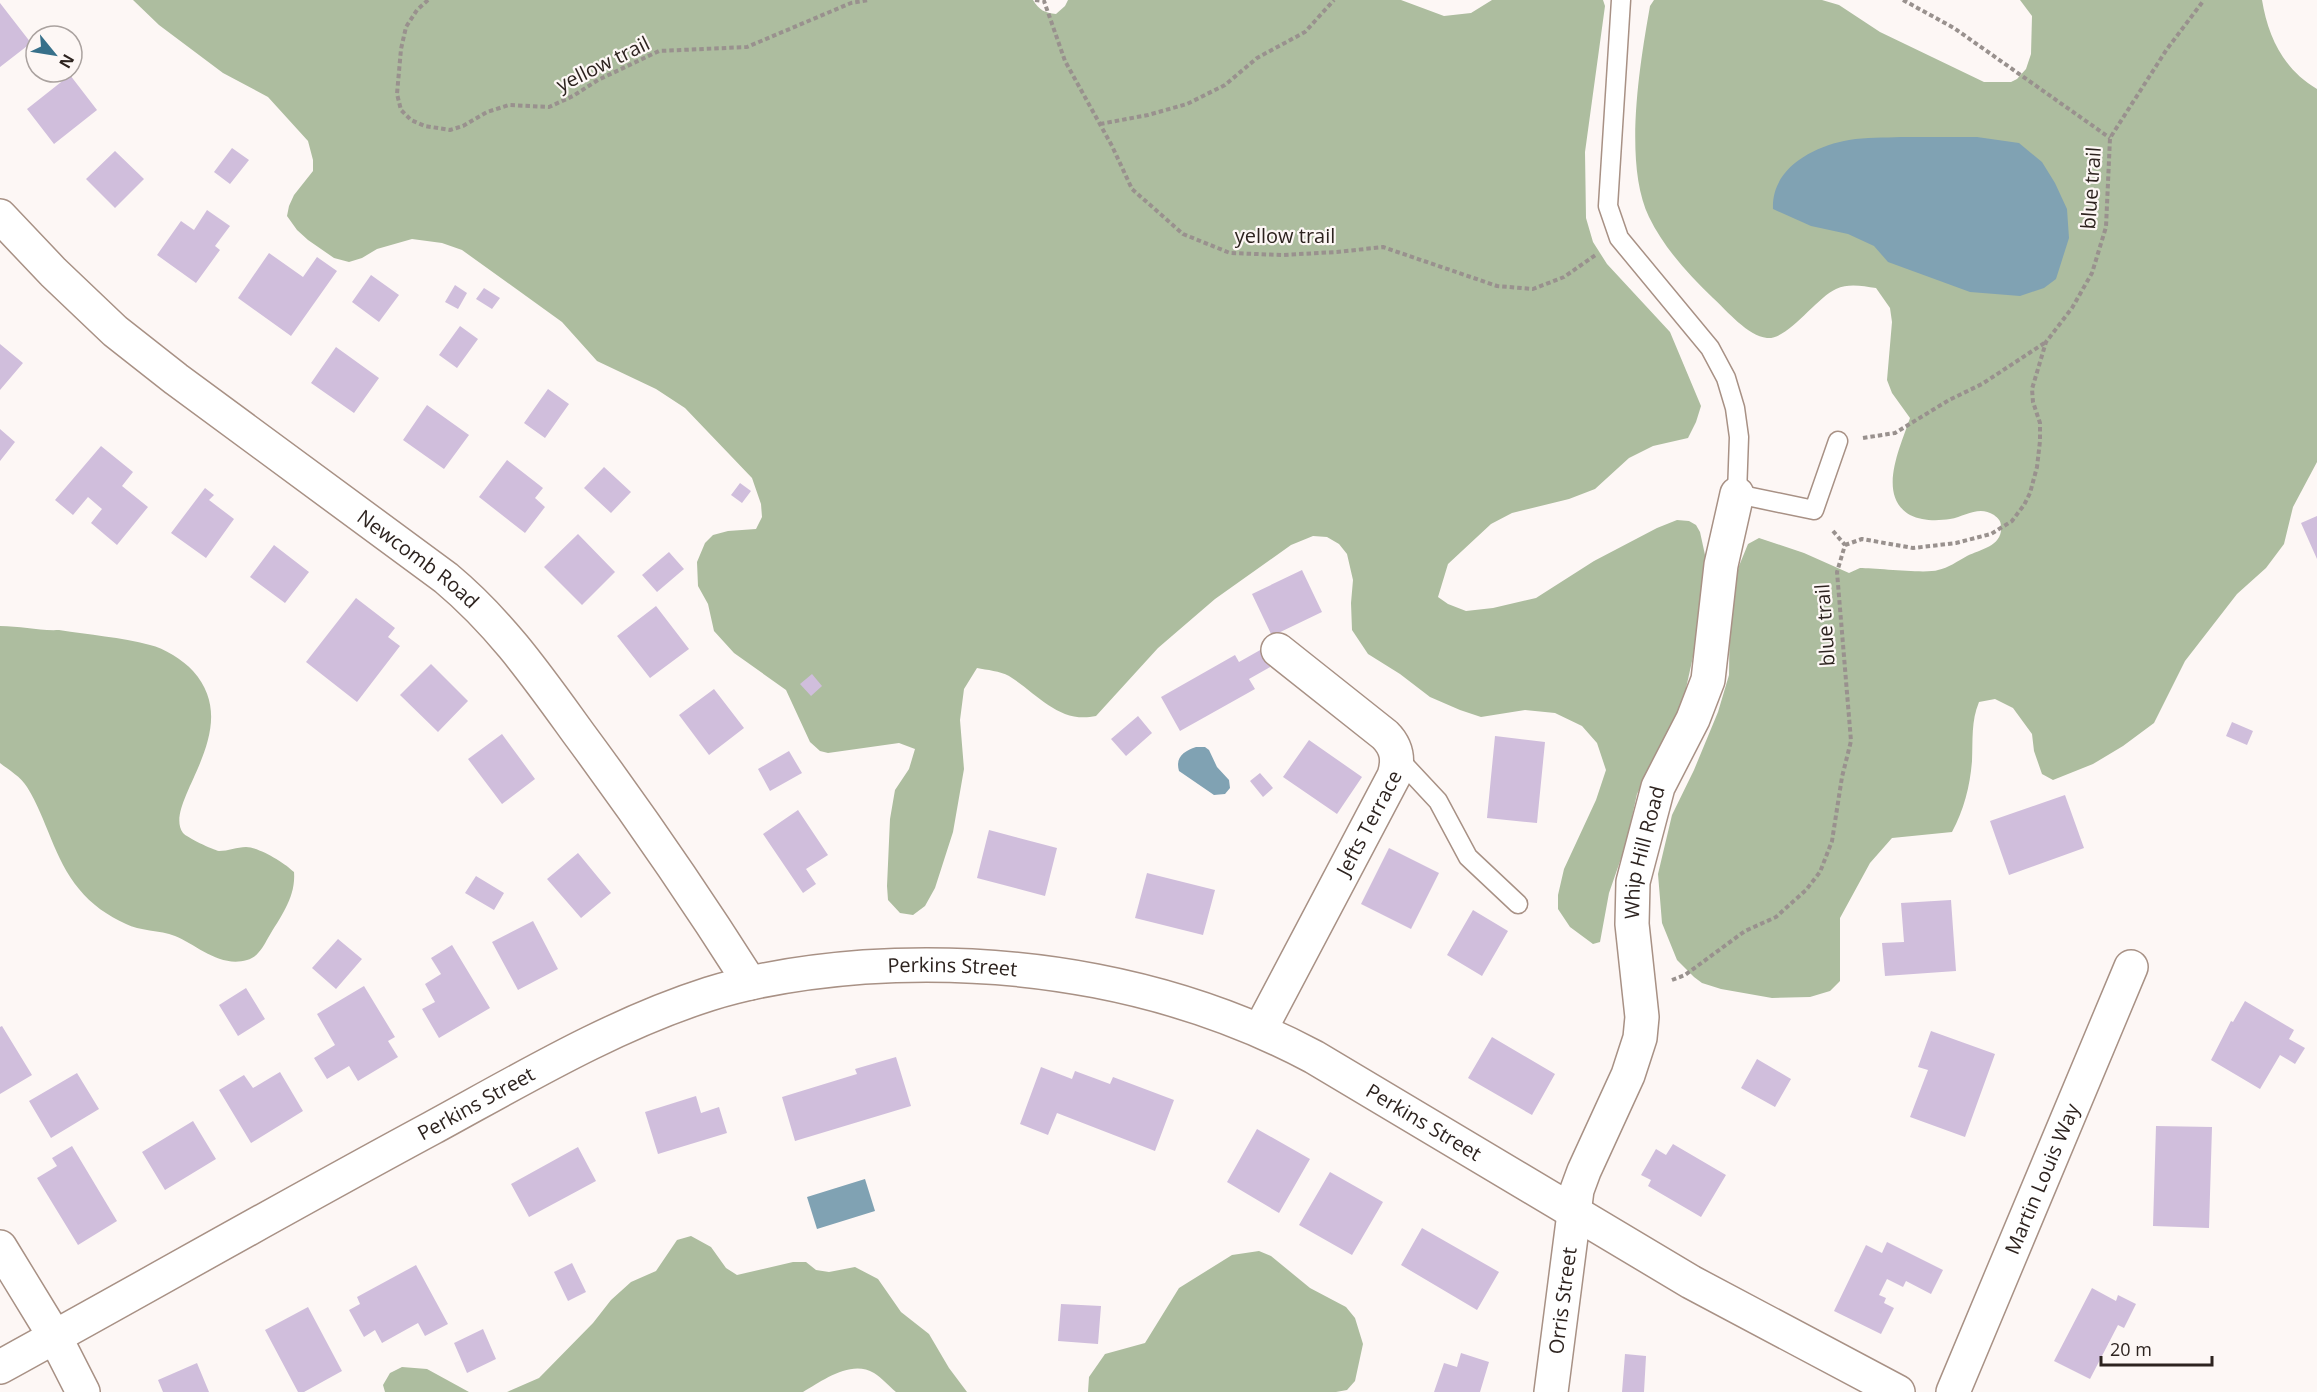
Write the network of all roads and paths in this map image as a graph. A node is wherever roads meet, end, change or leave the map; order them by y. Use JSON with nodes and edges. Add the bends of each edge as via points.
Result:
{"nodes":[{"id":1,"x":428,"y":0,"type":"edge"},
{"id":2,"x":869,"y":0,"type":"edge"},
{"id":3,"x":1035,"y":0,"type":"edge"},
{"id":4,"x":1044,"y":0,"type":"edge"},
{"id":5,"x":1334,"y":0,"type":"edge"},
{"id":6,"x":1621,"y":0,"type":"edge"},
{"id":7,"x":1903,"y":0,"type":"edge"},
{"id":8,"x":2204,"y":0,"type":"edge"},
{"id":9,"x":1100,"y":124,"type":"junction"},
{"id":10,"x":2110,"y":138,"type":"junction"},
{"id":11,"x":0,"y":216,"type":"edge"},
{"id":12,"x":1619,"y":238,"type":"junction"},
{"id":13,"x":2046,"y":342,"type":"junction"},
{"id":14,"x":1838,"y":441,"type":"joint"},
{"id":15,"x":1737,"y":494,"type":"junction"},
{"id":16,"x":1278,"y":650,"type":"dead end"},
{"id":17,"x":1397,"y":757,"type":"junction"},
{"id":18,"x":1518,"y":904,"type":"dead end"},
{"id":19,"x":2131,"y":967,"type":"dead end"},
{"id":20,"x":750,"y":983,"type":"junction"},
{"id":21,"x":1639,"y":984,"type":"junction"},
{"id":22,"x":1260,"y":1030,"type":"junction"},
{"id":23,"x":1573,"y":1212,"type":"junction"},
{"id":24,"x":0,"y":1247,"type":"edge"},
{"id":25,"x":55,"y":1337,"type":"junction"},
{"id":26,"x":0,"y":1367,"type":"edge"},
{"id":27,"x":83,"y":1392,"type":"edge"},
{"id":28,"x":1551,"y":1392,"type":"edge"},
{"id":29,"x":1898,"y":1392,"type":"edge"},
{"id":30,"x":1953,"y":1392,"type":"edge"}],
"edges":[{"from":1,"to":2,"type":"path","name":"yellow trail","via":[[406,27],[397,94],[401,110],[411,120],[450,130],[509,105],[549,107],[659,51],[747,47],[851,3]]},
{"from":3,"to":4,"type":"path","name":"yellow trail"},
{"from":4,"to":9,"type":"path","name":"yellow trail","via":[[1065,61]]},
{"from":5,"to":9,"type":"path","via":[[1305,32],[1257,58],[1224,85],[1187,104]]},
{"from":6,"to":12,"type":"lane","via":[[1608,206]]},
{"from":7,"to":10,"type":"path","via":[[1954,28]]},
{"from":8,"to":10,"type":"path","name":"blue trail"},
{"from":9,"to":12,"type":"path","name":"yellow trail","via":[[1131,189],[1183,234],[1230,253],[1282,255],[1383,247],[1497,286],[1533,289],[1564,277]]},
{"from":10,"to":13,"type":"path","name":"blue trail","via":[[2106,227],[2092,273]]},
{"from":11,"to":20,"type":"street","name":"Newcomb Road","via":[[115,331],[446,578],[484,612],[517,650],[633,806]]},
{"from":12,"to":15,"type":"lane","via":[[1705,341],[1726,378],[1739,437]]},
{"from":13,"to":14,"type":"path","via":[[1982,384],[1894,433]]},
{"from":13,"to":21,"type":"path","name":"blue trail","via":[[2032,389],[2040,423],[2037,467],[2030,494],[2012,521],[1991,534],[1956,543],[1912,548],[1862,539],[1845,545],[1837,572],[1851,741],[1832,841],[1820,872],[1776,917],[1745,931],[1684,975],[1665,983]]},
{"from":14,"to":15,"type":"lane","via":[[1814,510]]},
{"from":15,"to":21,"type":"street","name":"Whip Hill Road","via":[[1721,565],[1708,680],[1693,720],[1658,787],[1634,882],[1632,924]]},
{"from":16,"to":17,"type":"street","name":"Jefts Terrace","via":[[1385,735],[1394,745]]},
{"from":17,"to":18,"type":"lane","via":[[1438,801],[1468,857]]},
{"from":17,"to":22,"type":"street","name":"Jefts Terrace","via":[[1394,776]]},
{"from":19,"to":30,"type":"street","name":"Martin Louis Way"},
{"from":20,"to":22,"type":"street","name":"Perkins Street","via":[[830,969],[916,964],[1045,972],[1127,987]]},
{"from":20,"to":25,"type":"street","name":"Perkins Street","via":[[661,1012],[518,1080]]},
{"from":21,"to":23,"type":"street","name":"Whip Hill Road","via":[[1642,1017],[1635,1056],[1584,1171]]},
{"from":22,"to":23,"type":"street","name":"Perkins Street"},
{"from":23,"to":28,"type":"street","name":"Orris Street"},
{"from":23,"to":29,"type":"street","name":"Perkins Street","via":[[1701,1287]]},
{"from":24,"to":25,"type":"street"},
{"from":25,"to":26,"type":"street","name":"Perkins Street"},
{"from":25,"to":27,"type":"street"}]}
